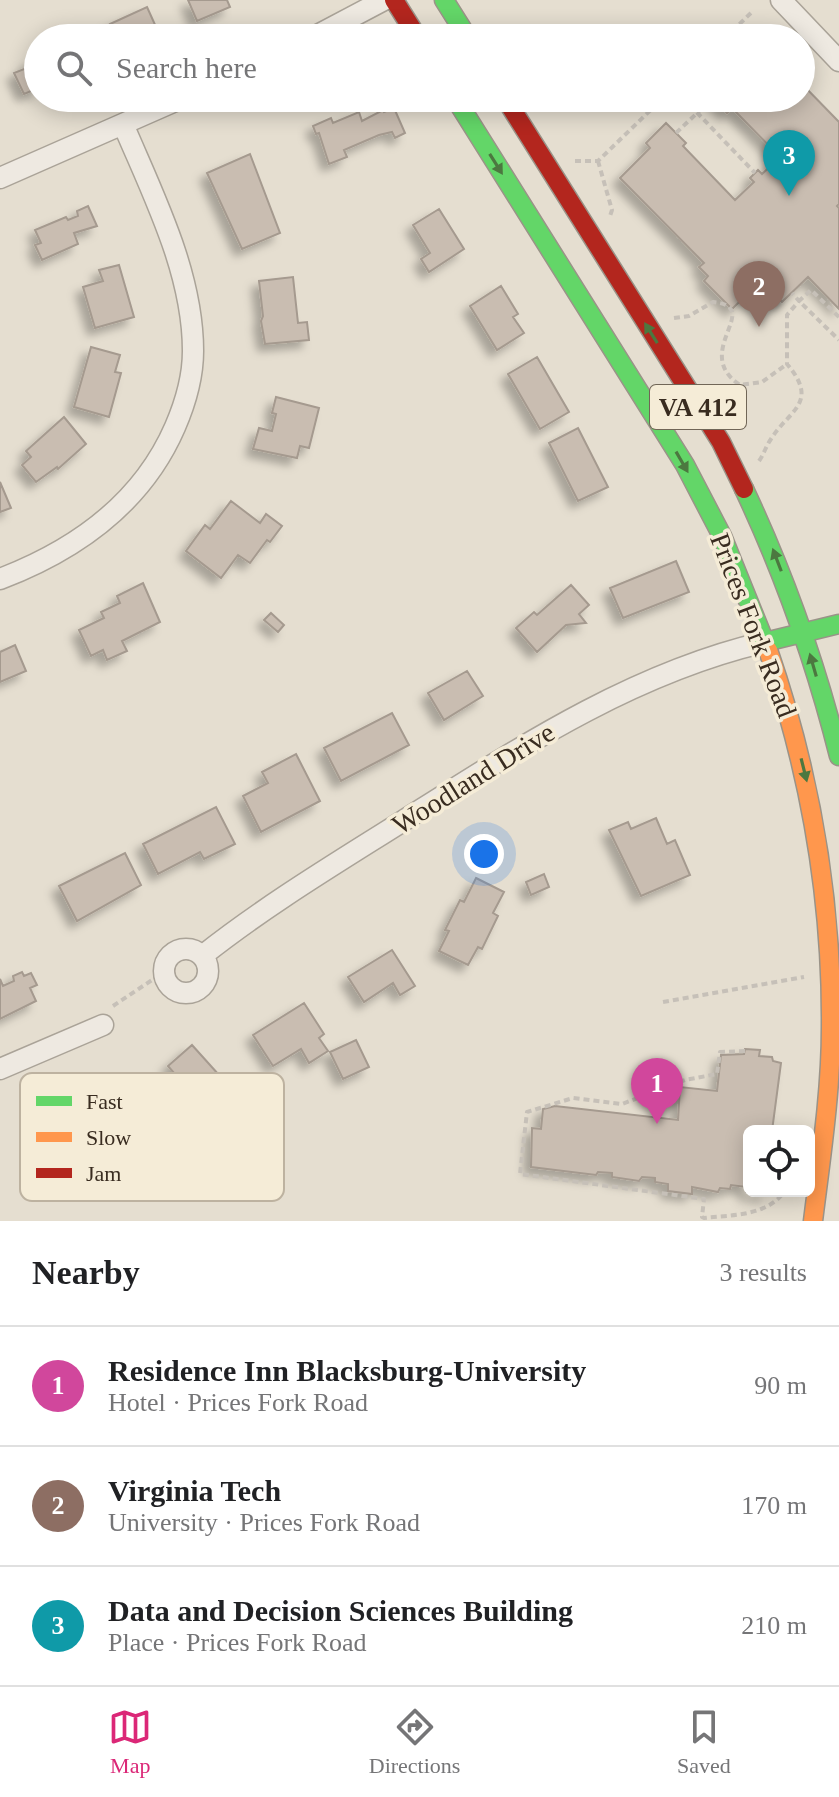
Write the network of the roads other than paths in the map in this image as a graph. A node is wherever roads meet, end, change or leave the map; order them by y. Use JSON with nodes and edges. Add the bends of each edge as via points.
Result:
{"nodes":[{"id":1,"x":384,"y":0,"type":"edge"},
{"id":2,"x":394,"y":0,"type":"edge"},
{"id":3,"x":444,"y":0,"type":"edge"},
{"id":4,"x":781,"y":0,"type":"edge"},
{"id":5,"x":339,"y":24,"type":"edge"},
{"id":6,"x":409,"y":24,"type":"edge"},
{"id":7,"x":459,"y":24,"type":"edge"},
{"id":8,"x":804,"y":24,"type":"edge"},
{"id":9,"x":815,"y":36,"type":"edge"},
{"id":10,"x":839,"y":61,"type":"edge"},
{"id":11,"x":150,"y":112,"type":"edge"},
{"id":12,"x":464,"y":112,"type":"edge"},
{"id":13,"x":514,"y":112,"type":"edge"},
{"id":14,"x":123,"y":124,"type":"junction"},
{"id":15,"x":0,"y":178,"type":"edge"},
{"id":16,"x":0,"y":579,"type":"edge"},
{"id":17,"x":839,"y":624,"type":"edge"},
{"id":18,"x":803,"y":633,"type":"junction"},
{"id":19,"x":765,"y":642,"type":"junction"},
{"id":20,"x":839,"y":748,"type":"edge"},
{"id":21,"x":202,"y":956,"type":"junction"},
{"id":22,"x":103,"y":1025,"type":"road end"},
{"id":23,"x":0,"y":1069,"type":"edge"},
{"id":24,"x":813,"y":1221,"type":"edge"}],
"edges":[{"from":1,"to":5,"type":"street"},
{"from":2,"to":6,"type":"main road"},
{"from":3,"to":7,"type":"main road"},
{"from":4,"to":8,"type":"street"},
{"from":9,"to":10,"type":"street"},
{"from":11,"to":14,"type":"street"},
{"from":12,"to":19,"type":"main road","name":"Prices Fork Road","number":"VA 412","one_way":true,"via":[[679,455],[723,536]]},
{"from":18,"to":13,"type":"main road","name":"Prices Fork Road","number":"VA 412","one_way":true,"via":[[773,549],[721,442]]},
{"from":14,"to":15,"type":"street"},
{"from":14,"to":16,"type":"street","via":[[170,238],[184,288],[193,347],[187,395],[159,459],[123,506],[90,533]]},
{"from":17,"to":18,"type":"main road"},
{"from":18,"to":19,"type":"main road"},
{"from":20,"to":18,"type":"main road","name":"Prices Fork Road","number":"VA 412","one_way":true},
{"from":19,"to":21,"type":"street","name":"Woodland Drive","via":[[729,650],[560,723],[349,855]]},
{"from":19,"to":24,"type":"main road","name":"Prices Fork Road","number":"VA 412","one_way":true,"via":[[807,784],[824,894],[830,976],[827,1102]]},
{"from":21,"to":21,"type":"street","via":[[208,972],[201,987],[185,994],[170,987],[165,962],[178,950]]},
{"from":22,"to":23,"type":"street"}]}
